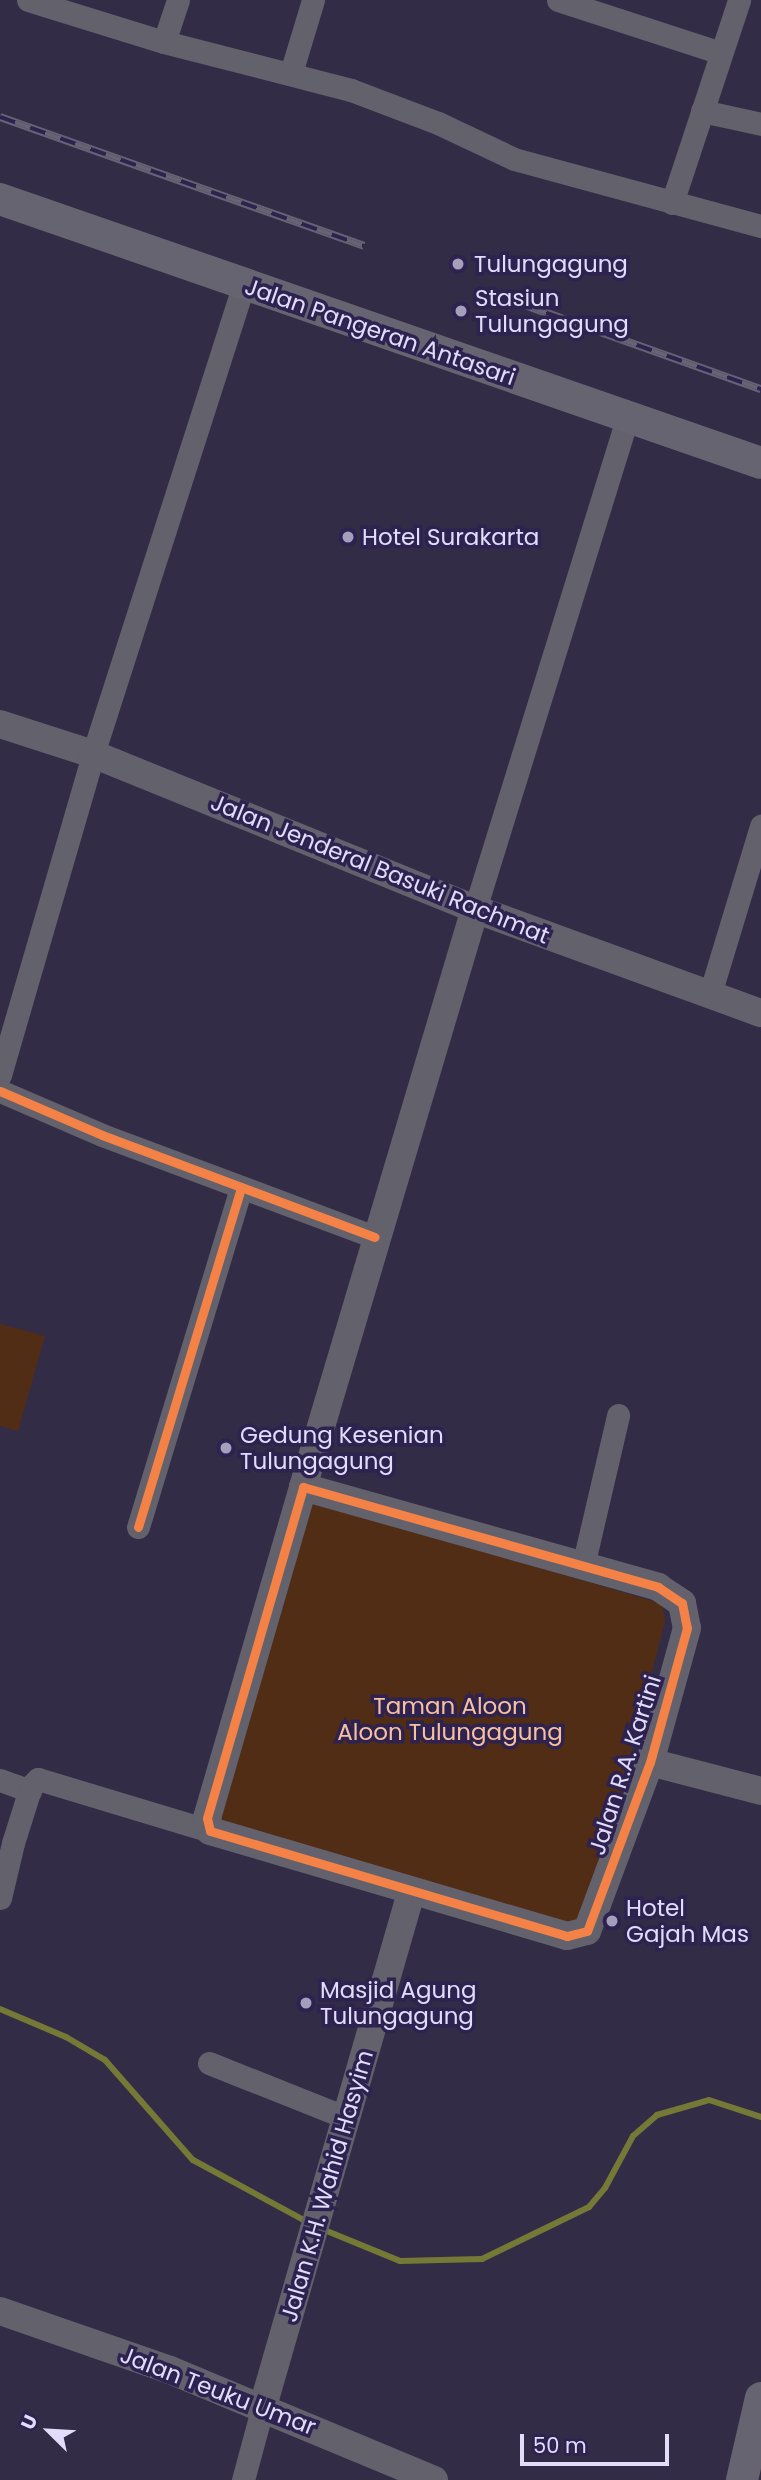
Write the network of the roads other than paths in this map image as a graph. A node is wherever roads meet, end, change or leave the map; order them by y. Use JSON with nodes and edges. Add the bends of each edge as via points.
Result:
{"nodes":[{"id":1,"x":28,"y":0,"type":"edge"},
{"id":2,"x":178,"y":0,"type":"edge"},
{"id":3,"x":313,"y":0,"type":"edge"},
{"id":4,"x":558,"y":0,"type":"edge"},
{"id":5,"x":739,"y":0,"type":"edge"},
{"id":6,"x":164,"y":43,"type":"junction"},
{"id":7,"x":722,"y":53,"type":"junction"},
{"id":8,"x":291,"y":73,"type":"junction"},
{"id":9,"x":702,"y":111,"type":"junction"},
{"id":10,"x":761,"y":124,"type":"edge"},
{"id":11,"x":0,"y":199,"type":"edge"},
{"id":12,"x":671,"y":203,"type":"junction"},
{"id":13,"x":761,"y":226,"type":"edge"},
{"id":14,"x":244,"y":284,"type":"junction"},
{"id":15,"x":627,"y":419,"type":"junction"},
{"id":16,"x":761,"y":463,"type":"edge"},
{"id":17,"x":0,"y":724,"type":"edge"},
{"id":18,"x":93,"y":754,"type":"junction"},
{"id":19,"x":761,"y":826,"type":"edge"},
{"id":20,"x":475,"y":909,"type":"junction"},
{"id":21,"x":710,"y":994,"type":"junction"},
{"id":22,"x":761,"y":1013,"type":"edge"},
{"id":23,"x":0,"y":1074,"type":"edge"},
{"id":24,"x":0,"y":1091,"type":"edge"},
{"id":25,"x":241,"y":1187,"type":"junction"},
{"id":26,"x":375,"y":1237,"type":"junction"},
{"id":27,"x":618,"y":1415,"type":"dead end"},
{"id":28,"x":303,"y":1487,"type":"junction"},
{"id":29,"x":138,"y":1527,"type":"dead end"},
{"id":30,"x":583,"y":1566,"type":"junction"},
{"id":31,"x":650,"y":1762,"type":"junction"},
{"id":32,"x":0,"y":1780,"type":"edge"},
{"id":33,"x":30,"y":1790,"type":"junction"},
{"id":34,"x":761,"y":1791,"type":"edge"},
{"id":35,"x":210,"y":1831,"type":"junction"},
{"id":36,"x":411,"y":1893,"type":"junction"},
{"id":37,"x":0,"y":1898,"type":"edge"},
{"id":38,"x":209,"y":2063,"type":"dead end"},
{"id":39,"x":347,"y":2118,"type":"junction"},
{"id":40,"x":0,"y":2311,"type":"edge"},
{"id":41,"x":761,"y":2398,"type":"edge"},
{"id":42,"x":263,"y":2406,"type":"junction"},
{"id":43,"x":243,"y":2480,"type":"edge"},
{"id":44,"x":434,"y":2480,"type":"edge"},
{"id":45,"x":742,"y":2480,"type":"edge"}],
"edges":[{"from":1,"to":6,"type":"street"},
{"from":2,"to":6,"type":"street"},
{"from":3,"to":8,"type":"street"},
{"from":4,"to":7,"type":"street"},
{"from":5,"to":7,"type":"street"},
{"from":6,"to":8,"type":"street"},
{"from":7,"to":9,"type":"street"},
{"from":8,"to":12,"type":"street","via":[[438,123],[514,159]]},
{"from":9,"to":10,"type":"street"},
{"from":9,"to":12,"type":"street"},
{"from":11,"to":14,"type":"main road","name":"Jalan Pangeran Antasari"},
{"from":12,"to":13,"type":"street"},
{"from":14,"to":15,"type":"main road","name":"Jalan Pangeran Antasari"},
{"from":14,"to":18,"type":"street"},
{"from":15,"to":16,"type":"main road","name":"Jalan Pangeran Antasari"},
{"from":15,"to":20,"type":"street"},
{"from":17,"to":18,"type":"street","name":"Jalan Jenderal Basuki Rachmat"},
{"from":18,"to":20,"type":"street","name":"Jalan Jenderal Basuki Rachmat"},
{"from":18,"to":23,"type":"street"},
{"from":19,"to":21,"type":"street"},
{"from":20,"to":21,"type":"street","name":"Jalan Jenderal Basuki Rachmat"},
{"from":20,"to":26,"type":"street"},
{"from":21,"to":22,"type":"street","name":"Jalan Jenderal Basuki Rachmat"},
{"from":24,"to":25,"type":"street"},
{"from":25,"to":26,"type":"street"},
{"from":25,"to":29,"type":"street"},
{"from":26,"to":28,"type":"street"},
{"from":27,"to":30,"type":"street"},
{"from":28,"to":30,"type":"street","name":"Jalan R.A. Kartini"},
{"from":28,"to":35,"type":"street","via":[[207,1818]]},
{"from":30,"to":31,"type":"street","name":"Jalan R.A. Kartini","via":[[672,1593],[686,1614],[687,1628]]},
{"from":31,"to":34,"type":"street"},
{"from":31,"to":36,"type":"street","name":"Jalan R.A. Kartini","via":[[587,1931],[567,1936]]},
{"from":32,"to":33,"type":"street"},
{"from":33,"to":35,"type":"street","via":[[38,1779]]},
{"from":33,"to":37,"type":"street"},
{"from":35,"to":36,"type":"street","name":"Jalan R.A. Kartini"},
{"from":36,"to":39,"type":"street","name":"Jalan K.H. Wahid Hasyim"},
{"from":38,"to":39,"type":"street"},
{"from":39,"to":42,"type":"street","name":"Jalan K.H. Wahid Hasyim"},
{"from":40,"to":42,"type":"street","name":"Jalan Teuku Umar"},
{"from":41,"to":45,"type":"main road"},
{"from":42,"to":43,"type":"street","name":"Jalan K.H. Wahid Hasyim"},
{"from":42,"to":44,"type":"street","name":"Jalan Teuku Umar"}]}
